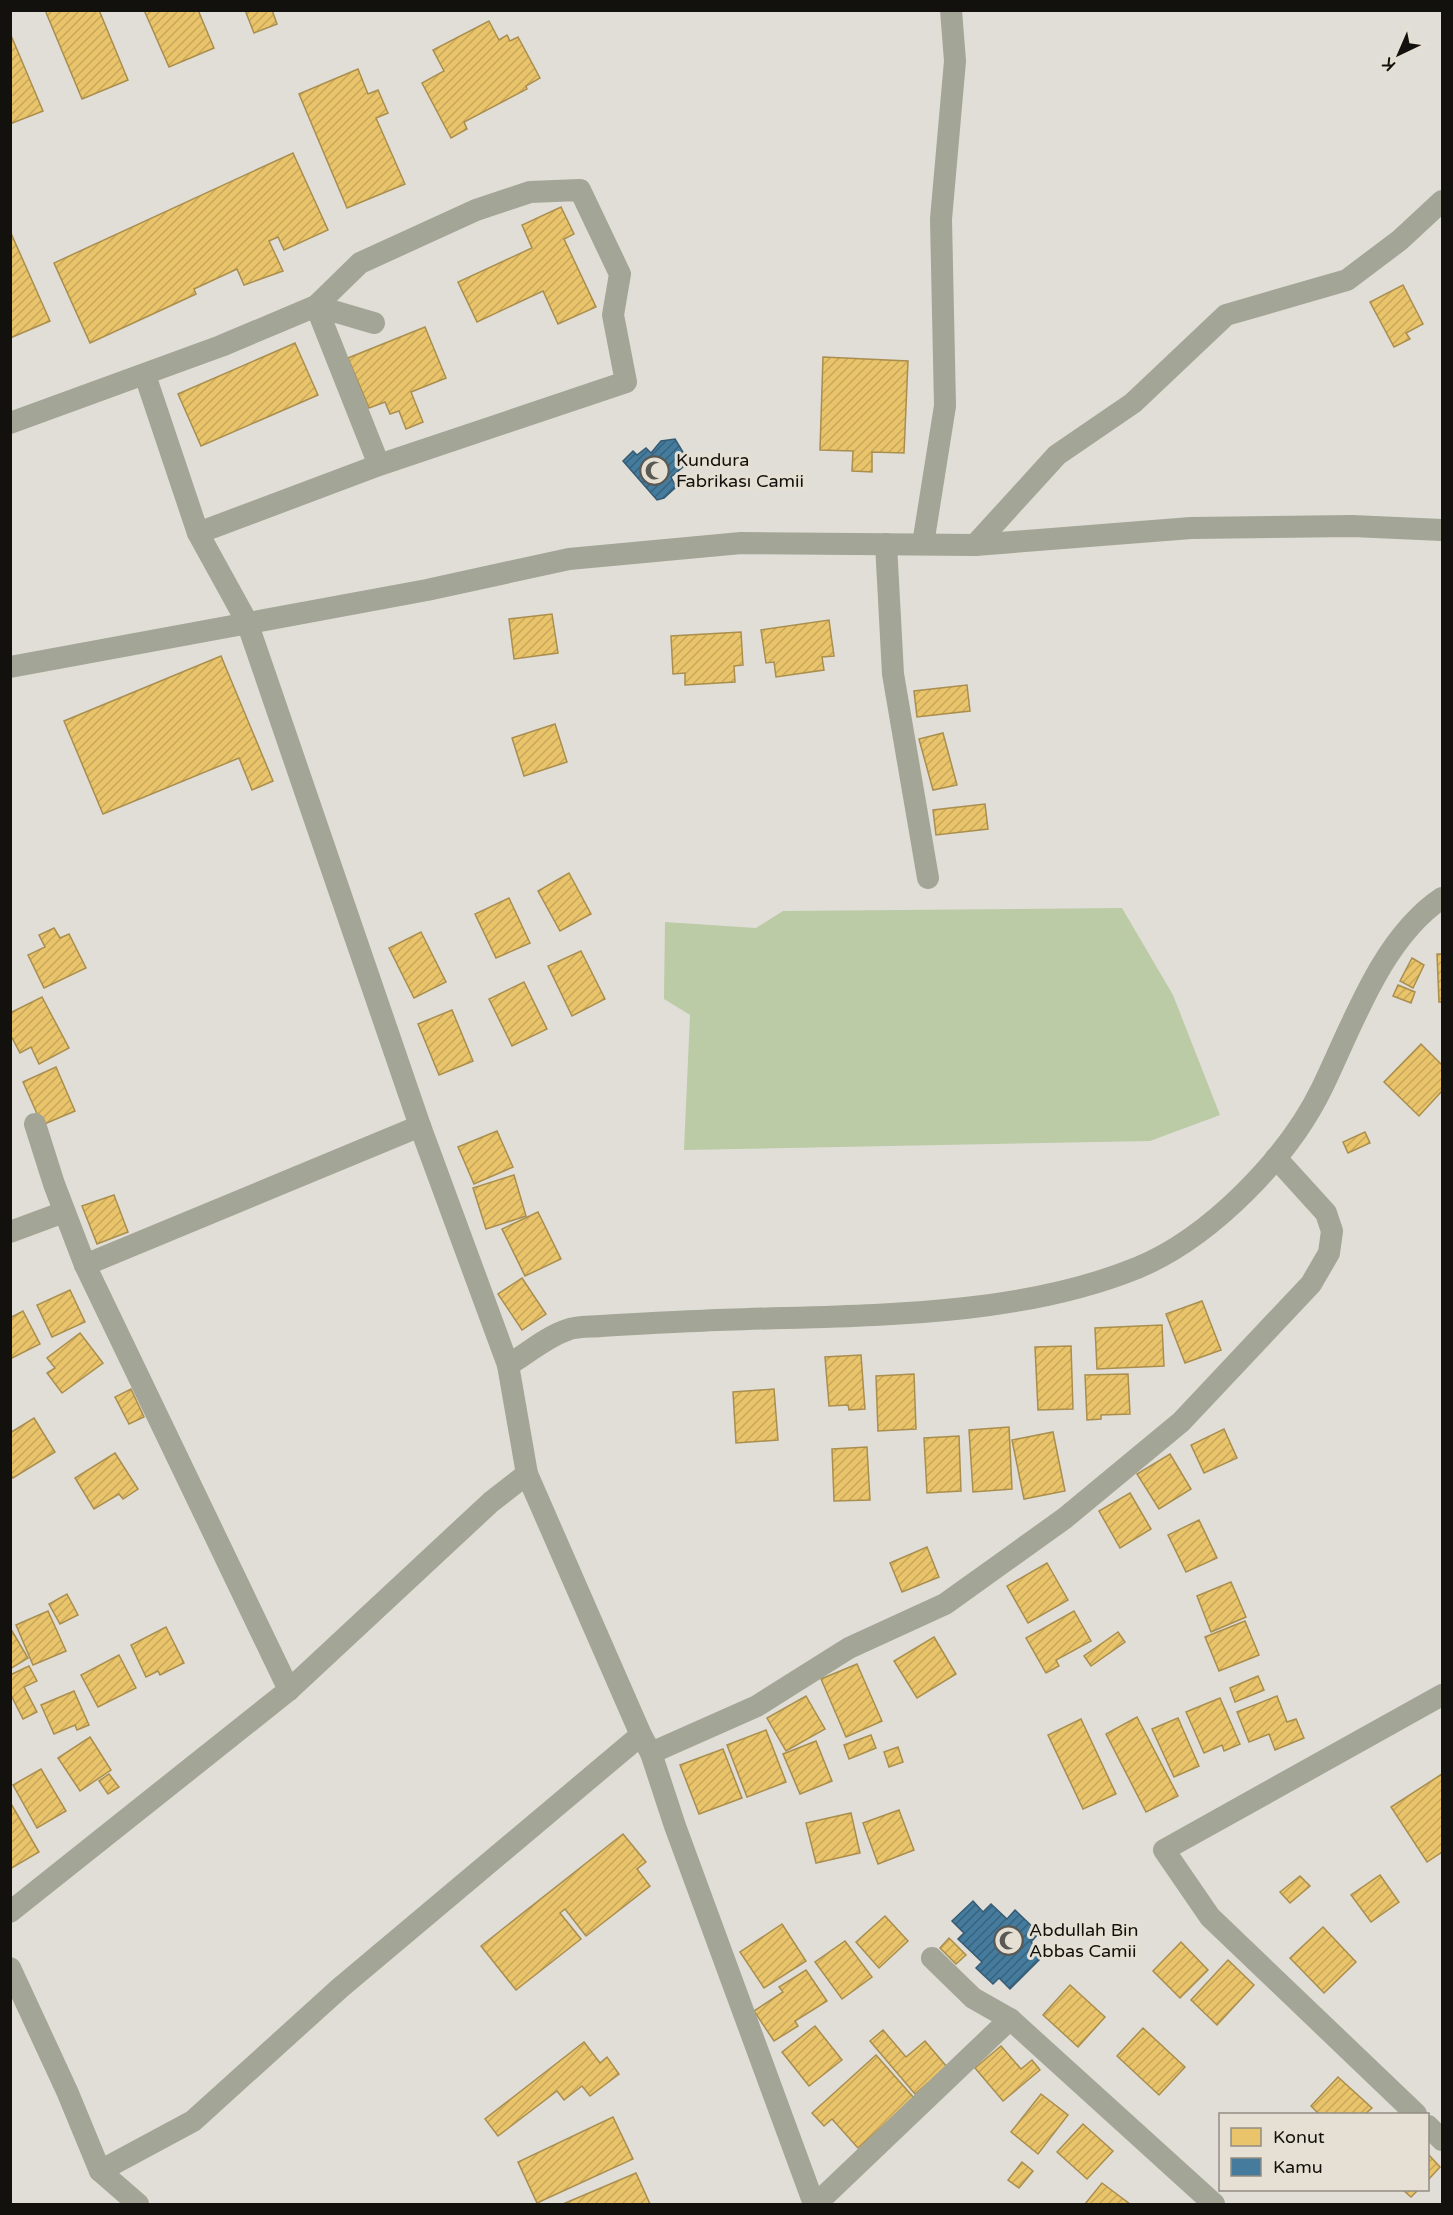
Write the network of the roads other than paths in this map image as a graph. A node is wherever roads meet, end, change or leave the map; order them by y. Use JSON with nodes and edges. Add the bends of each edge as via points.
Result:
{"nodes":[{"id":1,"x":951,"y":10,"type":"edge"},
{"id":2,"x":1443,"y":201,"type":"edge"},
{"id":3,"x":316,"y":306,"type":"junction"},
{"id":4,"x":374,"y":323,"type":"dead end"},
{"id":5,"x":145,"y":375,"type":"junction"},
{"id":6,"x":10,"y":423,"type":"edge"},
{"id":7,"x":379,"y":465,"type":"junction"},
{"id":8,"x":1443,"y":530,"type":"edge"},
{"id":9,"x":198,"y":533,"type":"junction"},
{"id":10,"x":886,"y":544,"type":"junction"},
{"id":11,"x":923,"y":544,"type":"junction"},
{"id":12,"x":975,"y":545,"type":"junction"},
{"id":13,"x":247,"y":622,"type":"junction"},
{"id":14,"x":10,"y":666,"type":"edge"},
{"id":15,"x":928,"y":878,"type":"dead end"},
{"id":16,"x":1443,"y":898,"type":"edge"},
{"id":17,"x":35,"y":1124,"type":"dead end"},
{"id":18,"x":420,"y":1126,"type":"junction"},
{"id":19,"x":1276,"y":1158,"type":"junction"},
{"id":20,"x":64,"y":1212,"type":"junction"},
{"id":21,"x":10,"y":1232,"type":"edge"},
{"id":22,"x":85,"y":1265,"type":"junction"},
{"id":23,"x":508,"y":1365,"type":"junction"},
{"id":24,"x":527,"y":1474,"type":"junction"},
{"id":25,"x":289,"y":1690,"type":"junction"},
{"id":26,"x":1443,"y":1695,"type":"edge"},
{"id":27,"x":646,"y":1744,"type":"junction"},
{"id":28,"x":10,"y":1912,"type":"edge"},
{"id":29,"x":932,"y":1958,"type":"dead end"},
{"id":30,"x":10,"y":1968,"type":"edge"},
{"id":31,"x":1010,"y":2019,"type":"junction"},
{"id":32,"x":1414,"y":2113,"type":"edge"},
{"id":33,"x":1429,"y":2127,"type":"edge"},
{"id":34,"x":1443,"y":2140,"type":"edge"},
{"id":35,"x":100,"y":2171,"type":"junction"},
{"id":36,"x":138,"y":2205,"type":"edge"},
{"id":37,"x":815,"y":2205,"type":"edge"},
{"id":38,"x":1214,"y":2205,"type":"edge"}],
"edges":[{"from":1,"to":11,"type":"street","via":[[955,61],[941,219],[945,406]]},
{"from":2,"to":12,"type":"street","via":[[1347,280],[1226,315],[1133,403],[1057,455]]},
{"from":3,"to":4,"type":"street"},
{"from":3,"to":5,"type":"street"},
{"from":3,"to":7,"type":"street"},
{"from":3,"to":7,"type":"street","via":[[360,263],[476,210],[530,192],[580,190],[620,274],[613,315],[626,382]]},
{"from":5,"to":6,"type":"street"},
{"from":5,"to":9,"type":"street"},
{"from":7,"to":9,"type":"street"},
{"from":8,"to":12,"type":"street","via":[[1352,526],[1191,528]]},
{"from":9,"to":13,"type":"street"},
{"from":10,"to":11,"type":"street"},
{"from":10,"to":13,"type":"street","via":[[741,543],[569,559],[427,590]]},
{"from":10,"to":15,"type":"street","via":[[894,674]]},
{"from":11,"to":12,"type":"street"},
{"from":13,"to":14,"type":"street"},
{"from":13,"to":18,"type":"street"},
{"from":16,"to":19,"type":"street","via":[[1424,910],[1400,936],[1353,1021],[1321,1091]]},
{"from":17,"to":20,"type":"street"},
{"from":18,"to":22,"type":"street"},
{"from":18,"to":23,"type":"street"},
{"from":19,"to":23,"type":"street","via":[[1207,1227],[1139,1267],[1069,1291],[936,1311],[568,1329]]},
{"from":19,"to":27,"type":"street","via":[[1326,1213],[1332,1231],[1329,1253],[1311,1284],[1181,1422],[1065,1518],[945,1604],[849,1648],[757,1706]]},
{"from":20,"to":21,"type":"street"},
{"from":20,"to":22,"type":"street"},
{"from":22,"to":25,"type":"street"},
{"from":23,"to":24,"type":"street"},
{"from":24,"to":25,"type":"street","via":[[491,1502]]},
{"from":24,"to":27,"type":"street"},
{"from":25,"to":28,"type":"street"},
{"from":26,"to":32,"type":"street","via":[[1164,1850],[1210,1917]]},
{"from":27,"to":35,"type":"street","via":[[340,1988],[193,2121]]},
{"from":27,"to":37,"type":"street"},
{"from":29,"to":31,"type":"street","via":[[973,1998]]},
{"from":30,"to":35,"type":"street"},
{"from":31,"to":37,"type":"street"},
{"from":31,"to":38,"type":"street"},
{"from":33,"to":34,"type":"street"},
{"from":35,"to":36,"type":"street"}]}
